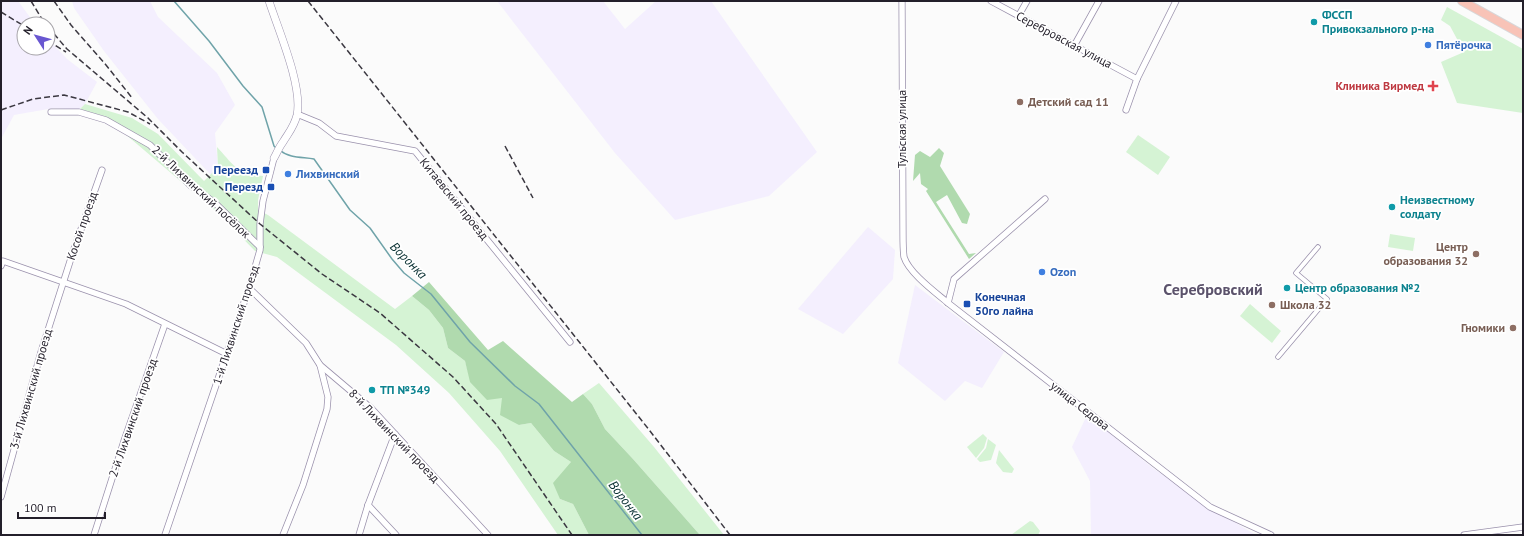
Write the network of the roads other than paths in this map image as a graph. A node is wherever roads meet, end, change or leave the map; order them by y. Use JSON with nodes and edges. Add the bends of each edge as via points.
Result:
{"nodes":[{"id":1,"x":269,"y":1,"type":"edge"},
{"id":2,"x":902,"y":1,"type":"edge"},
{"id":3,"x":991,"y":1,"type":"edge"},
{"id":4,"x":1027,"y":1,"type":"edge"},
{"id":5,"x":1099,"y":1,"type":"edge"},
{"id":6,"x":1176,"y":1,"type":"edge"},
{"id":7,"x":1462,"y":1,"type":"edge"},
{"id":8,"x":1019,"y":15,"type":"junction"},
{"id":9,"x":1523,"y":35,"type":"edge"},
{"id":10,"x":1074,"y":46,"type":"junction"},
{"id":11,"x":1138,"y":79,"type":"junction"},
{"id":12,"x":1126,"y":110,"type":"dead end"},
{"id":13,"x":51,"y":112,"type":"dead end"},
{"id":14,"x":297,"y":114,"type":"junction"},
{"id":15,"x":274,"y":158,"type":"joint"},
{"id":16,"x":102,"y":170,"type":"dead end"},
{"id":17,"x":1045,"y":199,"type":"dead end"},
{"id":18,"x":260,"y":247,"type":"junction"},
{"id":19,"x":1318,"y":247,"type":"dead end"},
{"id":20,"x":904,"y":257,"type":"joint"},
{"id":21,"x":2,"y":263,"type":"edge"},
{"id":22,"x":64,"y":282,"type":"junction"},
{"id":23,"x":249,"y":288,"type":"junction"},
{"id":24,"x":948,"y":303,"type":"junction"},
{"id":25,"x":165,"y":324,"type":"junction"},
{"id":26,"x":570,"y":342,"type":"dead end"},
{"id":27,"x":227,"y":354,"type":"junction"},
{"id":28,"x":1278,"y":357,"type":"dead end"},
{"id":29,"x":320,"y":365,"type":"junction"},
{"id":30,"x":394,"y":434,"type":"junction"},
{"id":31,"x":1,"y":497,"type":"edge"},
{"id":32,"x":368,"y":505,"type":"junction"},
{"id":33,"x":1523,"y":527,"type":"edge"},
{"id":34,"x":94,"y":535,"type":"edge"},
{"id":35,"x":165,"y":535,"type":"edge"},
{"id":36,"x":283,"y":535,"type":"edge"},
{"id":37,"x":359,"y":535,"type":"edge"},
{"id":38,"x":396,"y":535,"type":"edge"},
{"id":39,"x":488,"y":535,"type":"edge"},
{"id":40,"x":1271,"y":535,"type":"edge"},
{"id":41,"x":1464,"y":535,"type":"edge"}],
"edges":[{"from":1,"to":14,"type":"street","via":[[297,89]]},
{"from":2,"to":20,"type":"street","name":"Тульская улица"},
{"from":3,"to":8,"type":"street","name":"Серебровская улица"},
{"from":4,"to":8,"type":"street"},
{"from":5,"to":10,"type":"street"},
{"from":6,"to":11,"type":"street"},
{"from":7,"to":9,"type":"main road"},
{"from":8,"to":10,"type":"street","name":"Серебровская улица"},
{"from":10,"to":11,"type":"street","name":"Серебровская улица"},
{"from":11,"to":12,"type":"street"},
{"from":13,"to":18,"type":"street","name":"2-й Лихвинский посёлок","via":[[79,112],[106,120],[150,145],[191,186],[214,202]]},
{"from":14,"to":15,"type":"street","name":"1-й Лихвинский проезд","via":[[293,129],[282,142]]},
{"from":14,"to":26,"type":"street","name":"Китаевский проезд","via":[[319,123],[336,136],[415,151]]},
{"from":15,"to":18,"type":"street","name":"1-й Лихвинский проезд","via":[[263,201]]},
{"from":16,"to":22,"type":"street","name":"Косой проезд"},
{"from":17,"to":24,"type":"street","via":[[954,279]]},
{"from":18,"to":23,"type":"street","name":"1-й Лихвинский проезд"},
{"from":19,"to":28,"type":"street","via":[[1296,273],[1327,299]]},
{"from":20,"to":24,"type":"street","name":"улица Седова","via":[[918,276]]},
{"from":21,"to":22,"type":"street"},
{"from":22,"to":25,"type":"street","via":[[126,304]]},
{"from":22,"to":31,"type":"street","name":"3-й Лихвинский проезд","via":[[30,390]]},
{"from":23,"to":27,"type":"street","name":"1-й Лихвинский проезд"},
{"from":23,"to":29,"type":"street","name":"8-й Лихвинский проезд","via":[[306,343]]},
{"from":24,"to":40,"type":"street","name":"улица Седова","via":[[1210,507]]},
{"from":25,"to":27,"type":"street"},
{"from":25,"to":34,"type":"street","name":"2-й Лихвинский проезд"},
{"from":27,"to":35,"type":"street","name":"1-й Лихвинский проезд"},
{"from":29,"to":30,"type":"street","name":"8-й Лихвинский проезд","via":[[364,401]]},
{"from":29,"to":36,"type":"street","via":[[328,397],[327,409],[303,485]]},
{"from":30,"to":32,"type":"street"},
{"from":30,"to":39,"type":"street","name":"8-й Лихвинский проезд"},
{"from":32,"to":37,"type":"street"},
{"from":32,"to":38,"type":"street"},
{"from":33,"to":41,"type":"street"}]}
